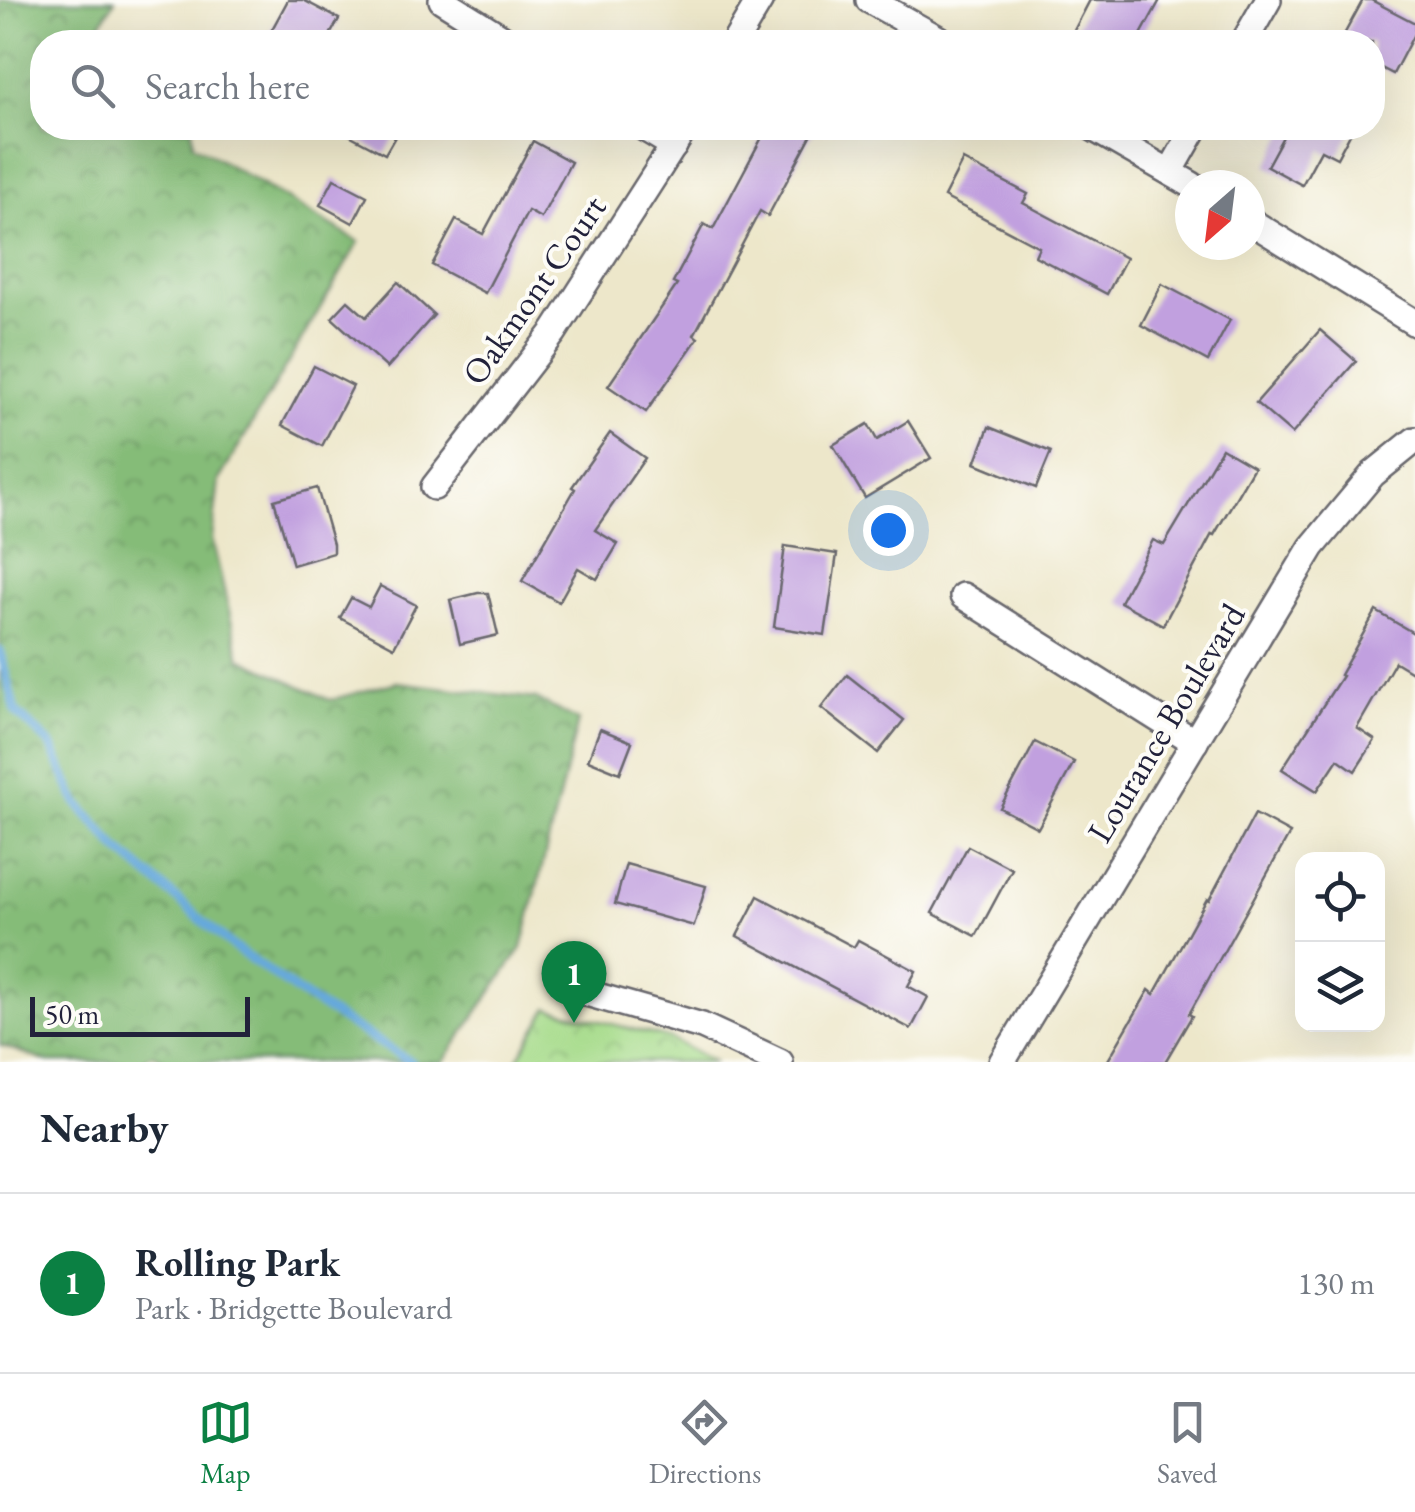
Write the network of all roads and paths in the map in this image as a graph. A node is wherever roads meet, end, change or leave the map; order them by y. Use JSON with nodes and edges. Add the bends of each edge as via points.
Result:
{"nodes":[{"id":1,"x":442,"y":0,"type":"edge"},
{"id":2,"x":760,"y":0,"type":"edge"},
{"id":3,"x":869,"y":0,"type":"edge"},
{"id":4,"x":1268,"y":0,"type":"edge"},
{"id":5,"x":490,"y":30,"type":"edge"},
{"id":6,"x":742,"y":30,"type":"edge"},
{"id":7,"x":923,"y":30,"type":"edge"},
{"id":8,"x":1251,"y":30,"type":"edge"},
{"id":9,"x":678,"y":140,"type":"edge"},
{"id":10,"x":1114,"y":140,"type":"edge"},
{"id":11,"x":1192,"y":140,"type":"edge"},
{"id":12,"x":1183,"y":170,"type":"edge"},
{"id":13,"x":1175,"y":175,"type":"edge"},
{"id":14,"x":1265,"y":230,"type":"edge"},
{"id":15,"x":1415,"y":323,"type":"edge"},
{"id":16,"x":1415,"y":440,"type":"edge"},
{"id":17,"x":434,"y":488,"type":"dead end"},
{"id":18,"x":963,"y":596,"type":"dead end"},
{"id":19,"x":1196,"y":742,"type":"junction"},
{"id":20,"x":583,"y":992,"type":"dead end"},
{"id":21,"x":780,"y":1062,"type":"edge"},
{"id":22,"x":1002,"y":1062,"type":"edge"}],
"edges":[{"from":1,"to":5,"type":"street"},
{"from":2,"to":6,"type":"street"},
{"from":3,"to":7,"type":"street"},
{"from":4,"to":8,"type":"street"},
{"from":9,"to":17,"type":"street","name":"Oakmont Court","via":[[554,332]]},
{"from":10,"to":13,"type":"street"},
{"from":11,"to":12,"type":"street"},
{"from":14,"to":15,"type":"street"},
{"from":16,"to":19,"type":"street","name":"Lourance Boulevard","via":[[1373,474],[1312,547]]},
{"from":18,"to":19,"type":"street"},
{"from":19,"to":22,"type":"street","name":"Lourance Boulevard"},
{"from":20,"to":21,"type":"street","via":[[702,1026]]}]}
